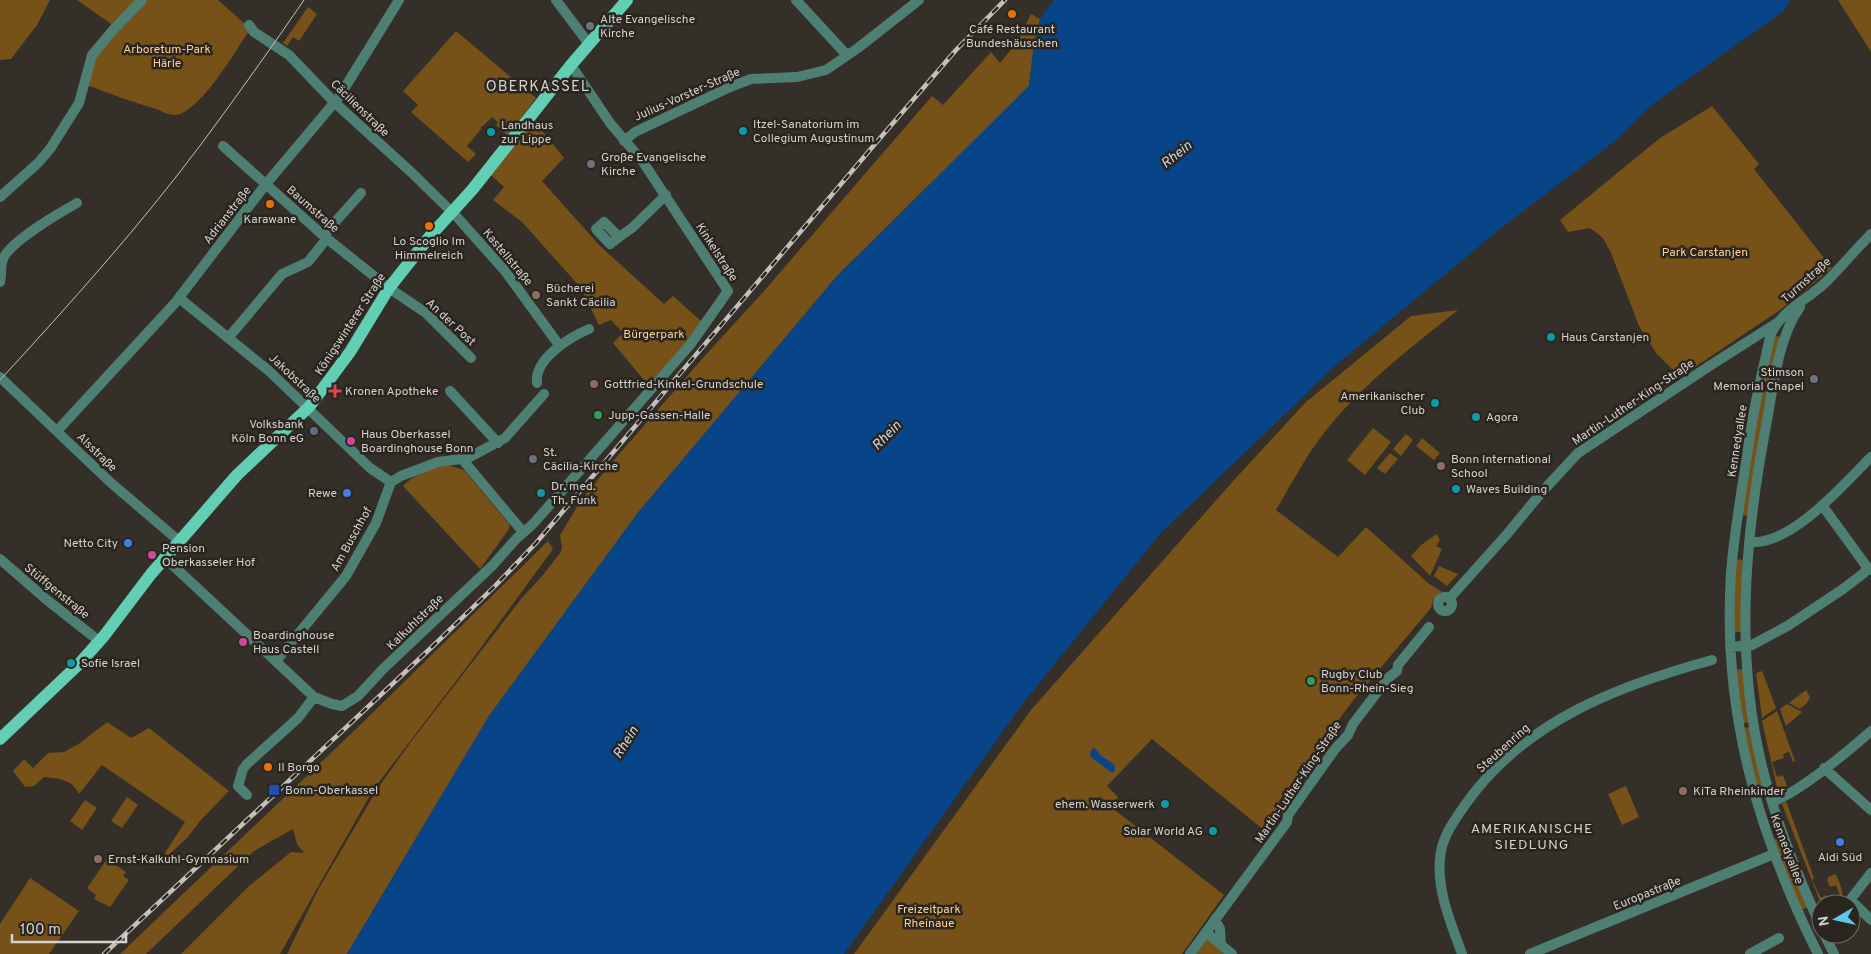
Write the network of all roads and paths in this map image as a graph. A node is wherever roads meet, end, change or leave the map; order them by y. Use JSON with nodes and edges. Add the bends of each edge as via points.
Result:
{"nodes":[{"id":1,"x":142,"y":0,"type":"edge"},
{"id":2,"x":399,"y":0,"type":"edge"},
{"id":3,"x":556,"y":0,"type":"edge"},
{"id":4,"x":627,"y":0,"type":"edge"},
{"id":5,"x":796,"y":0,"type":"edge"},
{"id":6,"x":919,"y":0,"type":"edge"},
{"id":7,"x":249,"y":25,"type":"dead end"},
{"id":8,"x":590,"y":44,"type":"junction"},
{"id":9,"x":848,"y":54,"type":"junction"},
{"id":10,"x":571,"y":65,"type":"junction"},
{"id":11,"x":334,"y":102,"type":"junction"},
{"id":12,"x":624,"y":141,"type":"junction"},
{"id":13,"x":223,"y":146,"type":"dead end"},
{"id":14,"x":266,"y":184,"type":"junction"},
{"id":15,"x":361,"y":193,"type":"dead end"},
{"id":16,"x":666,"y":195,"type":"junction"},
{"id":17,"x":0,"y":197,"type":"edge"},
{"id":18,"x":77,"y":203,"type":"dead end"},
{"id":19,"x":451,"y":212,"type":"junction"},
{"id":20,"x":1871,"y":234,"type":"edge"},
{"id":21,"x":326,"y":237,"type":"junction"},
{"id":22,"x":619,"y":238,"type":"dead end"},
{"id":23,"x":0,"y":282,"type":"edge"},
{"id":24,"x":389,"y":288,"type":"junction"},
{"id":25,"x":180,"y":296,"type":"junction"},
{"id":26,"x":1809,"y":297,"type":"junction"},
{"id":27,"x":1792,"y":320,"type":"junction"},
{"id":28,"x":1777,"y":324,"type":"junction"},
{"id":29,"x":589,"y":329,"type":"dead end"},
{"id":30,"x":1786,"y":334,"type":"junction"},
{"id":31,"x":229,"y":337,"type":"junction"},
{"id":32,"x":559,"y":345,"type":"junction"},
{"id":33,"x":471,"y":358,"type":"dead end"},
{"id":34,"x":0,"y":377,"type":"edge"},
{"id":35,"x":537,"y":383,"type":"dead end"},
{"id":36,"x":450,"y":391,"type":"dead end"},
{"id":37,"x":544,"y":394,"type":"dead end"},
{"id":38,"x":309,"y":407,"type":"junction"},
{"id":39,"x":57,"y":431,"type":"junction"},
{"id":40,"x":498,"y":443,"type":"junction"},
{"id":41,"x":1871,"y":457,"type":"edge"},
{"id":42,"x":462,"y":459,"type":"junction"},
{"id":43,"x":390,"y":482,"type":"junction"},
{"id":44,"x":1822,"y":505,"type":"junction"},
{"id":45,"x":523,"y":532,"type":"junction"},
{"id":46,"x":1735,"y":532,"type":"junction"},
{"id":47,"x":1749,"y":538,"type":"junction"},
{"id":48,"x":179,"y":541,"type":"junction"},
{"id":49,"x":1733,"y":552,"type":"junction"},
{"id":50,"x":1748,"y":553,"type":"junction"},
{"id":51,"x":165,"y":558,"type":"junction"},
{"id":52,"x":0,"y":559,"type":"edge"},
{"id":53,"x":1869,"y":568,"type":"edge"},
{"id":54,"x":1449,"y":599,"type":"dead end"},
{"id":55,"x":1429,"y":627,"type":"dead end"},
{"id":56,"x":99,"y":641,"type":"junction"},
{"id":57,"x":1745,"y":646,"type":"junction"},
{"id":58,"x":1730,"y":647,"type":"junction"},
{"id":59,"x":1712,"y":660,"type":"dead end"},
{"id":60,"x":276,"y":661,"type":"junction"},
{"id":61,"x":1746,"y":662,"type":"junction"},
{"id":62,"x":1732,"y":663,"type":"junction"},
{"id":63,"x":314,"y":698,"type":"junction"},
{"id":64,"x":1871,"y":731,"type":"edge"},
{"id":65,"x":0,"y":739,"type":"edge"},
{"id":66,"x":1824,"y":768,"type":"junction"},
{"id":67,"x":247,"y":795,"type":"dead end"},
{"id":68,"x":1756,"y":801,"type":"junction"},
{"id":69,"x":1772,"y":802,"type":"junction"},
{"id":70,"x":1871,"y":810,"type":"edge"},
{"id":71,"x":1759,"y":812,"type":"junction"},
{"id":72,"x":1774,"y":854,"type":"junction"},
{"id":73,"x":1871,"y":873,"type":"edge"},
{"id":74,"x":1855,"y":894,"type":"edge"},
{"id":75,"x":1811,"y":903,"type":"edge"},
{"id":76,"x":1861,"y":912,"type":"edge"},
{"id":77,"x":1215,"y":919,"type":"junction"},
{"id":78,"x":1871,"y":920,"type":"edge"},
{"id":79,"x":1803,"y":923,"type":"junction"},
{"id":80,"x":1811,"y":923,"type":"edge"},
{"id":81,"x":1206,"y":932,"type":"junction"},
{"id":82,"x":1811,"y":932,"type":"edge"},
{"id":83,"x":1808,"y":935,"type":"junction"},
{"id":84,"x":1779,"y":938,"type":"dead end"},
{"id":85,"x":1221,"y":944,"type":"junction"},
{"id":86,"x":1190,"y":954,"type":"edge"},
{"id":87,"x":1232,"y":954,"type":"edge"},
{"id":88,"x":1462,"y":954,"type":"edge"},
{"id":89,"x":1530,"y":954,"type":"edge"},
{"id":90,"x":1750,"y":954,"type":"edge"},
{"id":91,"x":1818,"y":954,"type":"edge"}],
"edges":[{"from":1,"to":17,"type":"street","via":[[92,55],[79,103],[50,149]]},
{"from":2,"to":11,"type":"street","name":"Adrianstraße","via":[[360,66]]},
{"from":3,"to":8,"type":"street"},
{"from":4,"to":8,"type":"main road","name":"Königswinterer Straße"},
{"from":5,"to":9,"type":"street"},
{"from":6,"to":9,"type":"street","name":"Julius-Vorster-Straße"},
{"from":7,"to":11,"type":"street","name":"Cäcilienstraße","via":[[254,32],[289,55]]},
{"from":8,"to":10,"type":"main road","name":"Königswinterer Straße"},
{"from":9,"to":12,"type":"street","name":"Julius-Vorster-Straße","via":[[826,70],[816,73],[751,79],[730,87],[635,132]]},
{"from":10,"to":12,"type":"street","name":"Kinkelstraße"},
{"from":10,"to":19,"type":"main road","name":"Königswinterer Straße","via":[[488,171]]},
{"from":11,"to":14,"type":"street","name":"Adrianstraße"},
{"from":11,"to":19,"type":"street","name":"Cäcilienstraße"},
{"from":12,"to":16,"type":"street","name":"Kinkelstraße"},
{"from":13,"to":14,"type":"street","name":"Baumstraße"},
{"from":14,"to":21,"type":"street","name":"Baumstraße"},
{"from":14,"to":25,"type":"street","name":"Adrianstraße"},
{"from":15,"to":21,"type":"street","via":[[328,230]]},
{"from":16,"to":22,"type":"street"},
{"from":16,"to":45,"type":"street","name":"Kinkelstraße","via":[[728,291],[690,345]]},
{"from":18,"to":23,"type":"street","via":[[5,254]]},
{"from":19,"to":24,"type":"main road","name":"Königswinterer Straße"},
{"from":19,"to":32,"type":"street","name":"Kastellstraße","via":[[505,271]]},
{"from":20,"to":26,"type":"street","name":"Turmstraße"},
{"from":21,"to":24,"type":"street","name":"Baumstraße"},
{"from":21,"to":31,"type":"street","via":[[308,262],[282,274]]},
{"from":24,"to":33,"type":"street","name":"An der Post","via":[[426,313]]},
{"from":24,"to":38,"type":"main road","name":"Königswinterer Straße","via":[[350,352]]},
{"from":25,"to":31,"type":"street","name":"Jakobstraße"},
{"from":25,"to":39,"type":"street","name":"Adrianstraße"},
{"from":26,"to":27,"type":"street","name":"Kennedyallee"},
{"from":26,"to":28,"type":"street","name":"Turmstraße"},
{"from":27,"to":28,"type":"street","name":"Martin-Luther-King-Straße"},
{"from":27,"to":30,"type":"street","name":"Kennedyallee"},
{"from":28,"to":30,"type":"street","via":[[1785,328]]},
{"from":28,"to":46,"type":"street","name":"Kennedyallee","via":[[1759,387]]},
{"from":28,"to":54,"type":"street","name":"Martin-Luther-King-Straße","via":[[1578,453]]},
{"from":29,"to":32,"type":"street"},
{"from":30,"to":47,"type":"street","name":"Kennedyallee","via":[[1764,433]]},
{"from":31,"to":38,"type":"street","name":"Jakobstraße"},
{"from":32,"to":35,"type":"street","via":[[537,372]]},
{"from":34,"to":39,"type":"street","name":"Alsstraße"},
{"from":36,"to":40,"type":"street"},
{"from":37,"to":40,"type":"street"},
{"from":38,"to":43,"type":"street","name":"Jakobstraße","via":[[370,468]]},
{"from":38,"to":48,"type":"main road","name":"Königswinterer Straße","via":[[236,475]]},
{"from":39,"to":48,"type":"street","name":"Alsstraße"},
{"from":40,"to":42,"type":"street"},
{"from":41,"to":44,"type":"street"},
{"from":42,"to":43,"type":"street","via":[[438,462]]},
{"from":42,"to":45,"type":"street"},
{"from":43,"to":60,"type":"street","name":"Am Buschhof","via":[[376,523],[346,576]]},
{"from":44,"to":47,"type":"street","via":[[1785,533],[1758,543]]},
{"from":44,"to":53,"type":"street"},
{"from":45,"to":63,"type":"street","name":"Kalkuhlstraße","via":[[358,696],[342,706]]},
{"from":46,"to":47,"type":"street"},
{"from":46,"to":49,"type":"street","name":"Kennedyallee"},
{"from":47,"to":50,"type":"street","name":"Kennedyallee"},
{"from":48,"to":51,"type":"main road","name":"Königswinterer Straße"},
{"from":49,"to":50,"type":"street"},
{"from":49,"to":58,"type":"street","name":"Kennedyallee"},
{"from":50,"to":57,"type":"street","name":"Kennedyallee"},
{"from":51,"to":56,"type":"main road","name":"Königswinterer Straße"},
{"from":51,"to":60,"type":"street","name":"Kalkuhlstraße"},
{"from":52,"to":56,"type":"street","name":"Stüffgenstraße"},
{"from":53,"to":57,"type":"street","via":[[1817,607]]},
{"from":55,"to":77,"type":"street","name":"Martin-Luther-King-Straße","via":[[1353,724],[1288,815],[1287,822]]},
{"from":56,"to":65,"type":"main road","name":"Königswinterer Straße"},
{"from":57,"to":58,"type":"street"},
{"from":57,"to":61,"type":"street","name":"Kennedyallee"},
{"from":58,"to":62,"type":"street","name":"Kennedyallee"},
{"from":59,"to":88,"type":"street","name":"Steubenring","via":[[1633,684],[1580,708],[1533,737],[1483,782],[1453,823],[1442,844],[1440,858],[1441,892]]},
{"from":60,"to":63,"type":"street","name":"Kalkuhlstraße"},
{"from":61,"to":62,"type":"street"},
{"from":61,"to":69,"type":"street","name":"Kennedyallee","via":[[1757,742]]},
{"from":62,"to":68,"type":"street","name":"Kennedyallee","via":[[1741,741]]},
{"from":63,"to":67,"type":"street","via":[[298,718],[243,769],[238,786]]},
{"from":64,"to":66,"type":"street"},
{"from":66,"to":69,"type":"street"},
{"from":66,"to":70,"type":"street"},
{"from":68,"to":69,"type":"street","name":"Kennedyallee"},
{"from":68,"to":71,"type":"street","name":"Kennedyallee"},
{"from":69,"to":71,"type":"street","name":"Kennedyallee"},
{"from":69,"to":75,"type":"street","name":"Kennedyallee"},
{"from":71,"to":72,"type":"street","name":"Kennedyallee"},
{"from":72,"to":79,"type":"street","name":"Kennedyallee"},
{"from":72,"to":89,"type":"street","name":"Europastraße"},
{"from":73,"to":74,"type":"street"},
{"from":76,"to":78,"type":"street"},
{"from":77,"to":81,"type":"street","name":"Martin-Luther-King-Straße"},
{"from":77,"to":85,"type":"street","via":[[1220,929]]},
{"from":79,"to":80,"type":"street"},
{"from":79,"to":83,"type":"street","name":"Kennedyallee"},
{"from":81,"to":85,"type":"street"},
{"from":81,"to":86,"type":"street","name":"Martin-Luther-King-Straße"},
{"from":82,"to":83,"type":"street"},
{"from":83,"to":91,"type":"street","name":"Kennedyallee"},
{"from":84,"to":90,"type":"street"},
{"from":85,"to":87,"type":"street"}]}
